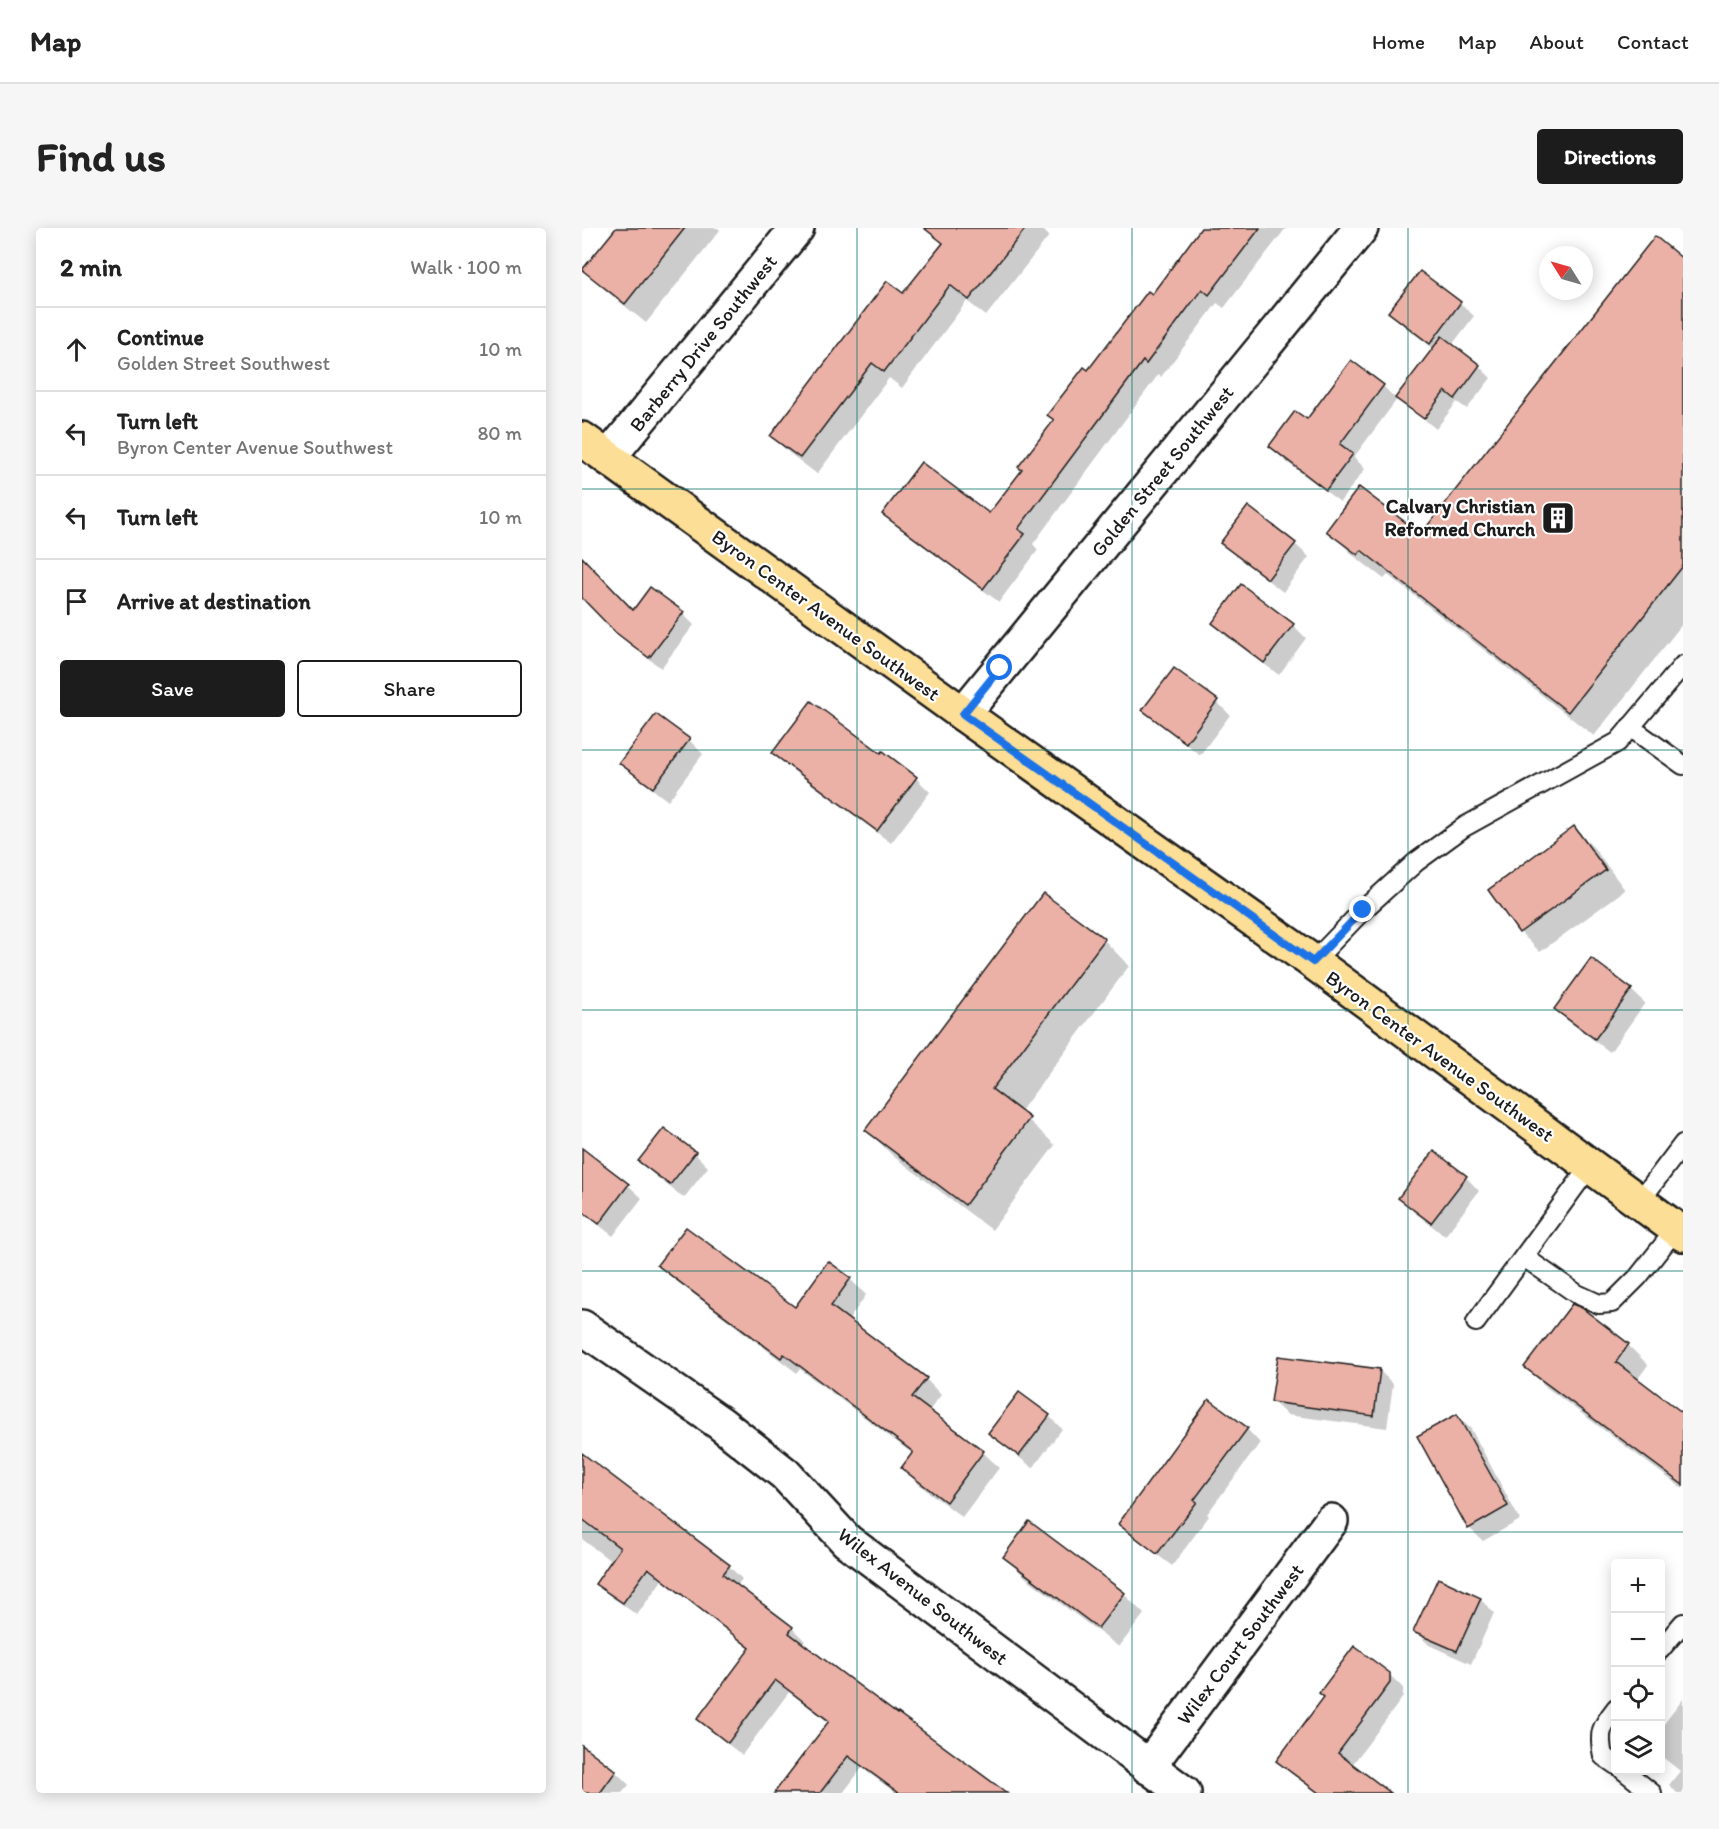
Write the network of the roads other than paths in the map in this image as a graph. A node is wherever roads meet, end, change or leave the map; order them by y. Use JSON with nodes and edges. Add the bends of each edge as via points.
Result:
{"nodes":[{"id":1,"x":1361,"y":228,"type":"edge"},
{"id":2,"x":785,"y":232,"type":"edge"},
{"id":3,"x":582,"y":439,"type":"edge"},
{"id":4,"x":608,"y":458,"type":"junction"},
{"id":5,"x":1683,"y":665,"type":"edge"},
{"id":6,"x":963,"y":714,"type":"junction"},
{"id":7,"x":1630,"y":727,"type":"junction"},
{"id":8,"x":1683,"y":765,"type":"edge"},
{"id":9,"x":1313,"y":962,"type":"junction"},
{"id":10,"x":1683,"y":1144,"type":"edge"},
{"id":11,"x":1590,"y":1166,"type":"junction"},
{"id":12,"x":1639,"y":1202,"type":"junction"},
{"id":13,"x":1679,"y":1232,"type":"edge"},
{"id":14,"x":1524,"y":1257,"type":"junction"},
{"id":15,"x":1476,"y":1322,"type":"dead end"},
{"id":16,"x":582,"y":1327,"type":"edge"},
{"id":17,"x":1331,"y":1521,"type":"dead end"},
{"id":18,"x":1683,"y":1623,"type":"edge"},
{"id":19,"x":1665,"y":1644,"type":"edge"},
{"id":20,"x":1611,"y":1715,"type":"edge"},
{"id":21,"x":1611,"y":1762,"type":"edge"},
{"id":22,"x":1148,"y":1767,"type":"junction"},
{"id":23,"x":1629,"y":1775,"type":"edge"},
{"id":24,"x":1184,"y":1793,"type":"edge"},
{"id":25,"x":1652,"y":1793,"type":"edge"}],
"edges":[{"from":1,"to":6,"type":"street","name":"Golden Street Southwest"},
{"from":2,"to":4,"type":"street","name":"Barberry Drive Southwest"},
{"from":3,"to":4,"type":"main road","name":"Byron Center Avenue Southwest"},
{"from":4,"to":6,"type":"main road","name":"Byron Center Avenue Southwest"},
{"from":5,"to":7,"type":"lane"},
{"from":6,"to":9,"type":"main road","name":"Byron Center Avenue Southwest"},
{"from":7,"to":8,"type":"lane"},
{"from":7,"to":9,"type":"lane","via":[[1618,742],[1464,827],[1432,850],[1363,910]]},
{"from":9,"to":11,"type":"main road","name":"Byron Center Avenue Southwest"},
{"from":10,"to":12,"type":"lane"},
{"from":11,"to":12,"type":"main road","name":"Byron Center Avenue Southwest"},
{"from":11,"to":14,"type":"lane"},
{"from":12,"to":13,"type":"main road","name":"Byron Center Avenue Southwest"},
{"from":13,"to":14,"type":"lane","via":[[1612,1303],[1599,1304],[1577,1294]]},
{"from":14,"to":15,"type":"lane"},
{"from":16,"to":22,"type":"street","name":"Wilex Avenue Southwest","via":[[720,1423],[784,1474],[847,1541]]},
{"from":17,"to":22,"type":"street","name":"Wilex Court Southwest"},
{"from":18,"to":19,"type":"lane"},
{"from":20,"to":21,"type":"lane","via":[[1603,1725],[1600,1741],[1603,1756]]},
{"from":22,"to":24,"type":"street","name":"Wilex Avenue Southwest"},
{"from":23,"to":25,"type":"lane"}]}
